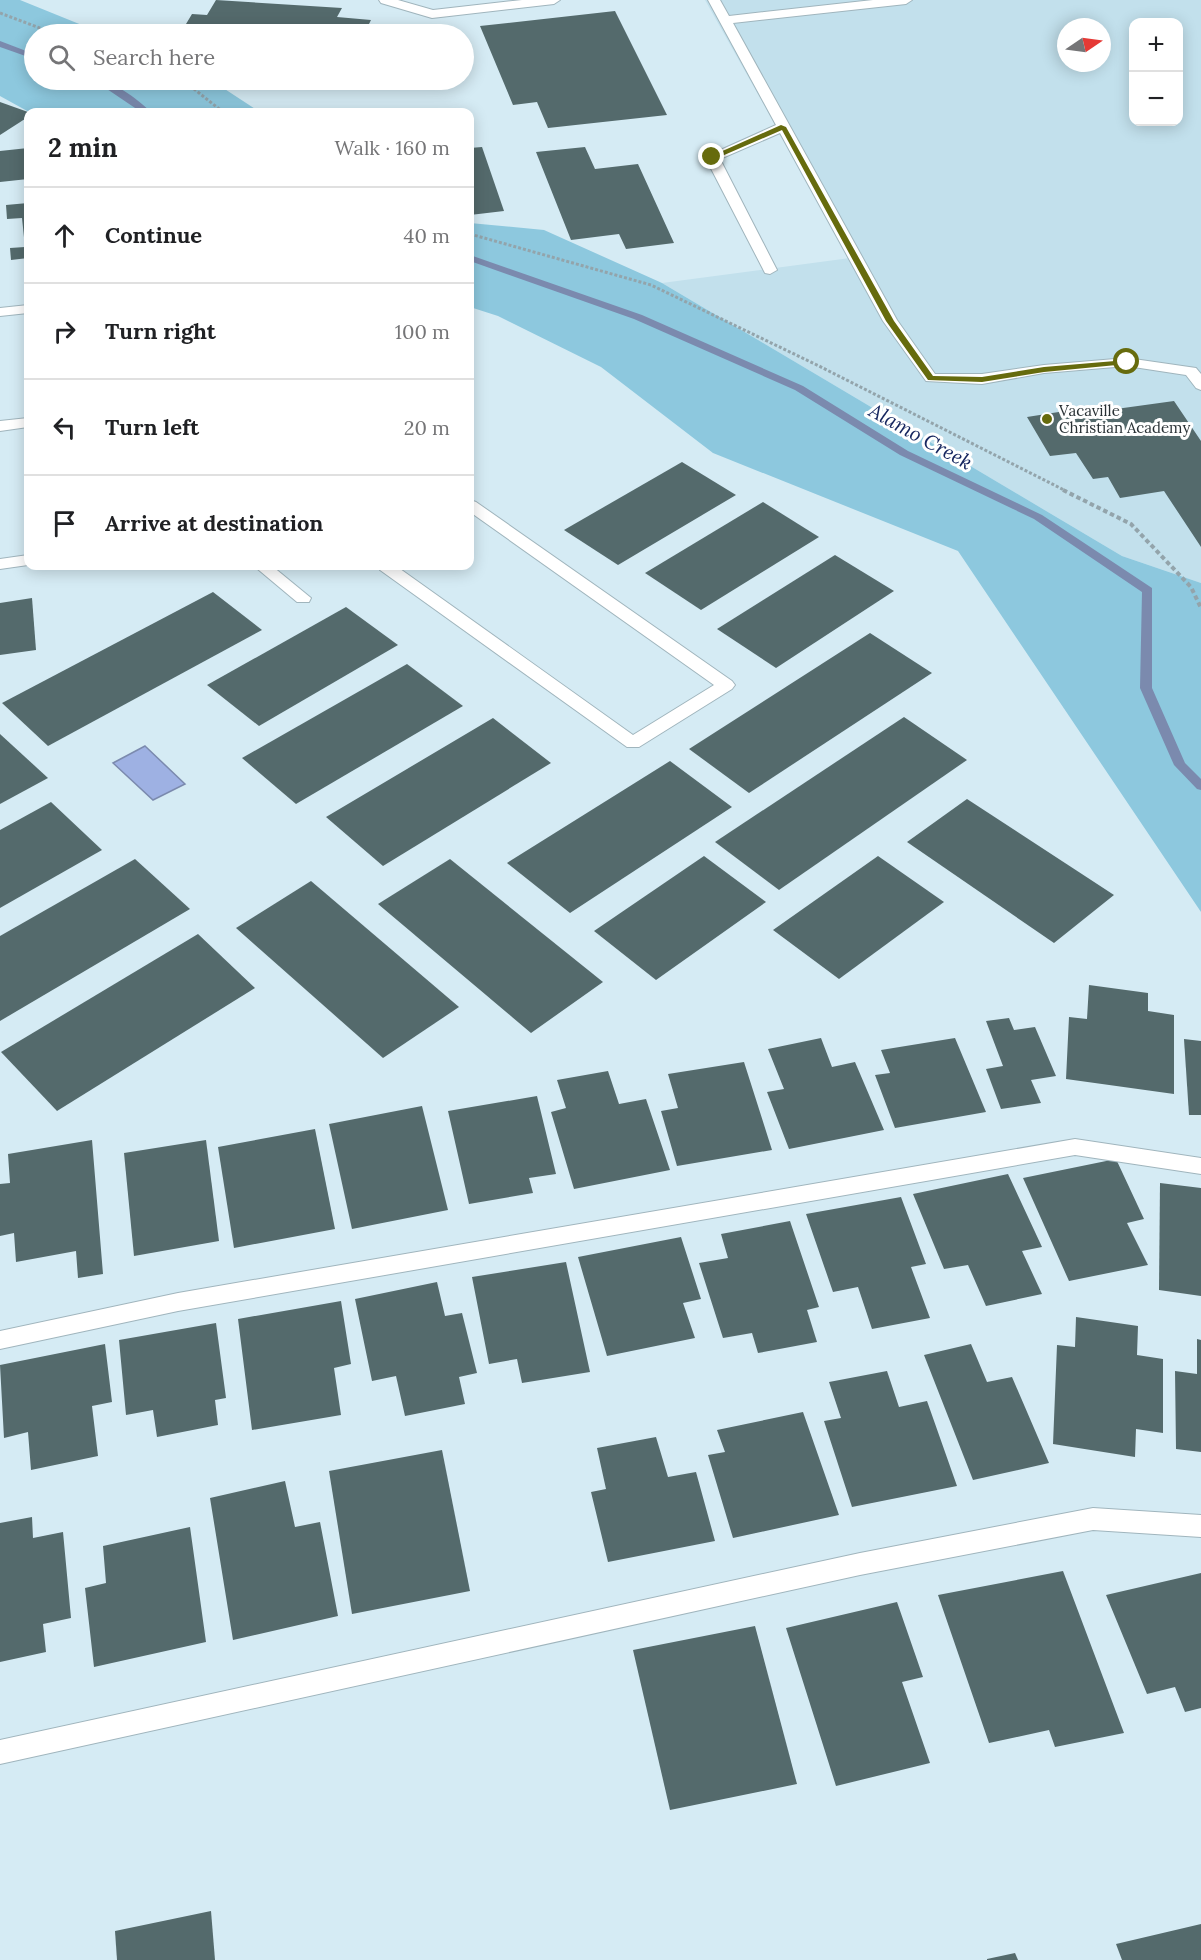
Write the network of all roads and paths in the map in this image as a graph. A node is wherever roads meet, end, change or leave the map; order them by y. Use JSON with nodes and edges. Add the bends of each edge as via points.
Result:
{"nodes":[{"id":1,"x":385,"y":0,"type":"edge"},
{"id":2,"x":554,"y":0,"type":"edge"},
{"id":3,"x":714,"y":0,"type":"edge"},
{"id":4,"x":906,"y":0,"type":"edge"},
{"id":5,"x":0,"y":14,"type":"edge"},
{"id":6,"x":725,"y":20,"type":"junction"},
{"id":7,"x":28,"y":24,"type":"edge"},
{"id":8,"x":195,"y":90,"type":"edge"},
{"id":9,"x":218,"y":108,"type":"edge"},
{"id":10,"x":783,"y":127,"type":"junction"},
{"id":11,"x":474,"y":235,"type":"edge"},
{"id":12,"x":770,"y":270,"type":"dead end"},
{"id":13,"x":24,"y":309,"type":"edge"},
{"id":14,"x":0,"y":312,"type":"edge"},
{"id":15,"x":1201,"y":385,"type":"edge"},
{"id":16,"x":24,"y":423,"type":"edge"},
{"id":17,"x":0,"y":426,"type":"edge"},
{"id":18,"x":474,"y":508,"type":"edge"},
{"id":19,"x":24,"y":561,"type":"edge"},
{"id":20,"x":0,"y":564,"type":"edge"},
{"id":21,"x":267,"y":570,"type":"edge"},
{"id":22,"x":393,"y":570,"type":"edge"},
{"id":23,"x":303,"y":598,"type":"dead end"},
{"id":24,"x":1201,"y":608,"type":"edge"},
{"id":25,"x":1201,"y":1166,"type":"edge"},
{"id":26,"x":0,"y":1340,"type":"edge"},
{"id":27,"x":1201,"y":1526,"type":"edge"},
{"id":28,"x":0,"y":1752,"type":"edge"}],
"edges":[{"from":1,"to":2,"type":"lane","via":[[432,14]]},
{"from":3,"to":6,"type":"lane"},
{"from":4,"to":6,"type":"lane"},
{"from":5,"to":7,"type":"path"},
{"from":6,"to":10,"type":"lane"},
{"from":8,"to":9,"type":"path"},
{"from":10,"to":12,"type":"lane","via":[[712,157]]},
{"from":10,"to":15,"type":"lane","via":[[890,321],[931,378],[982,379],[1127,362],[1191,371]]},
{"from":11,"to":24,"type":"path","via":[[651,285],[1131,524],[1191,587]]},
{"from":13,"to":14,"type":"lane"},
{"from":16,"to":17,"type":"lane"},
{"from":18,"to":22,"type":"lane","via":[[726,685],[633,743]]},
{"from":19,"to":20,"type":"lane"},
{"from":21,"to":23,"type":"lane"},
{"from":25,"to":26,"type":"lane","via":[[1076,1147],[178,1302]]},
{"from":27,"to":28,"type":"lane","via":[[1093,1518],[860,1564]]}]}
